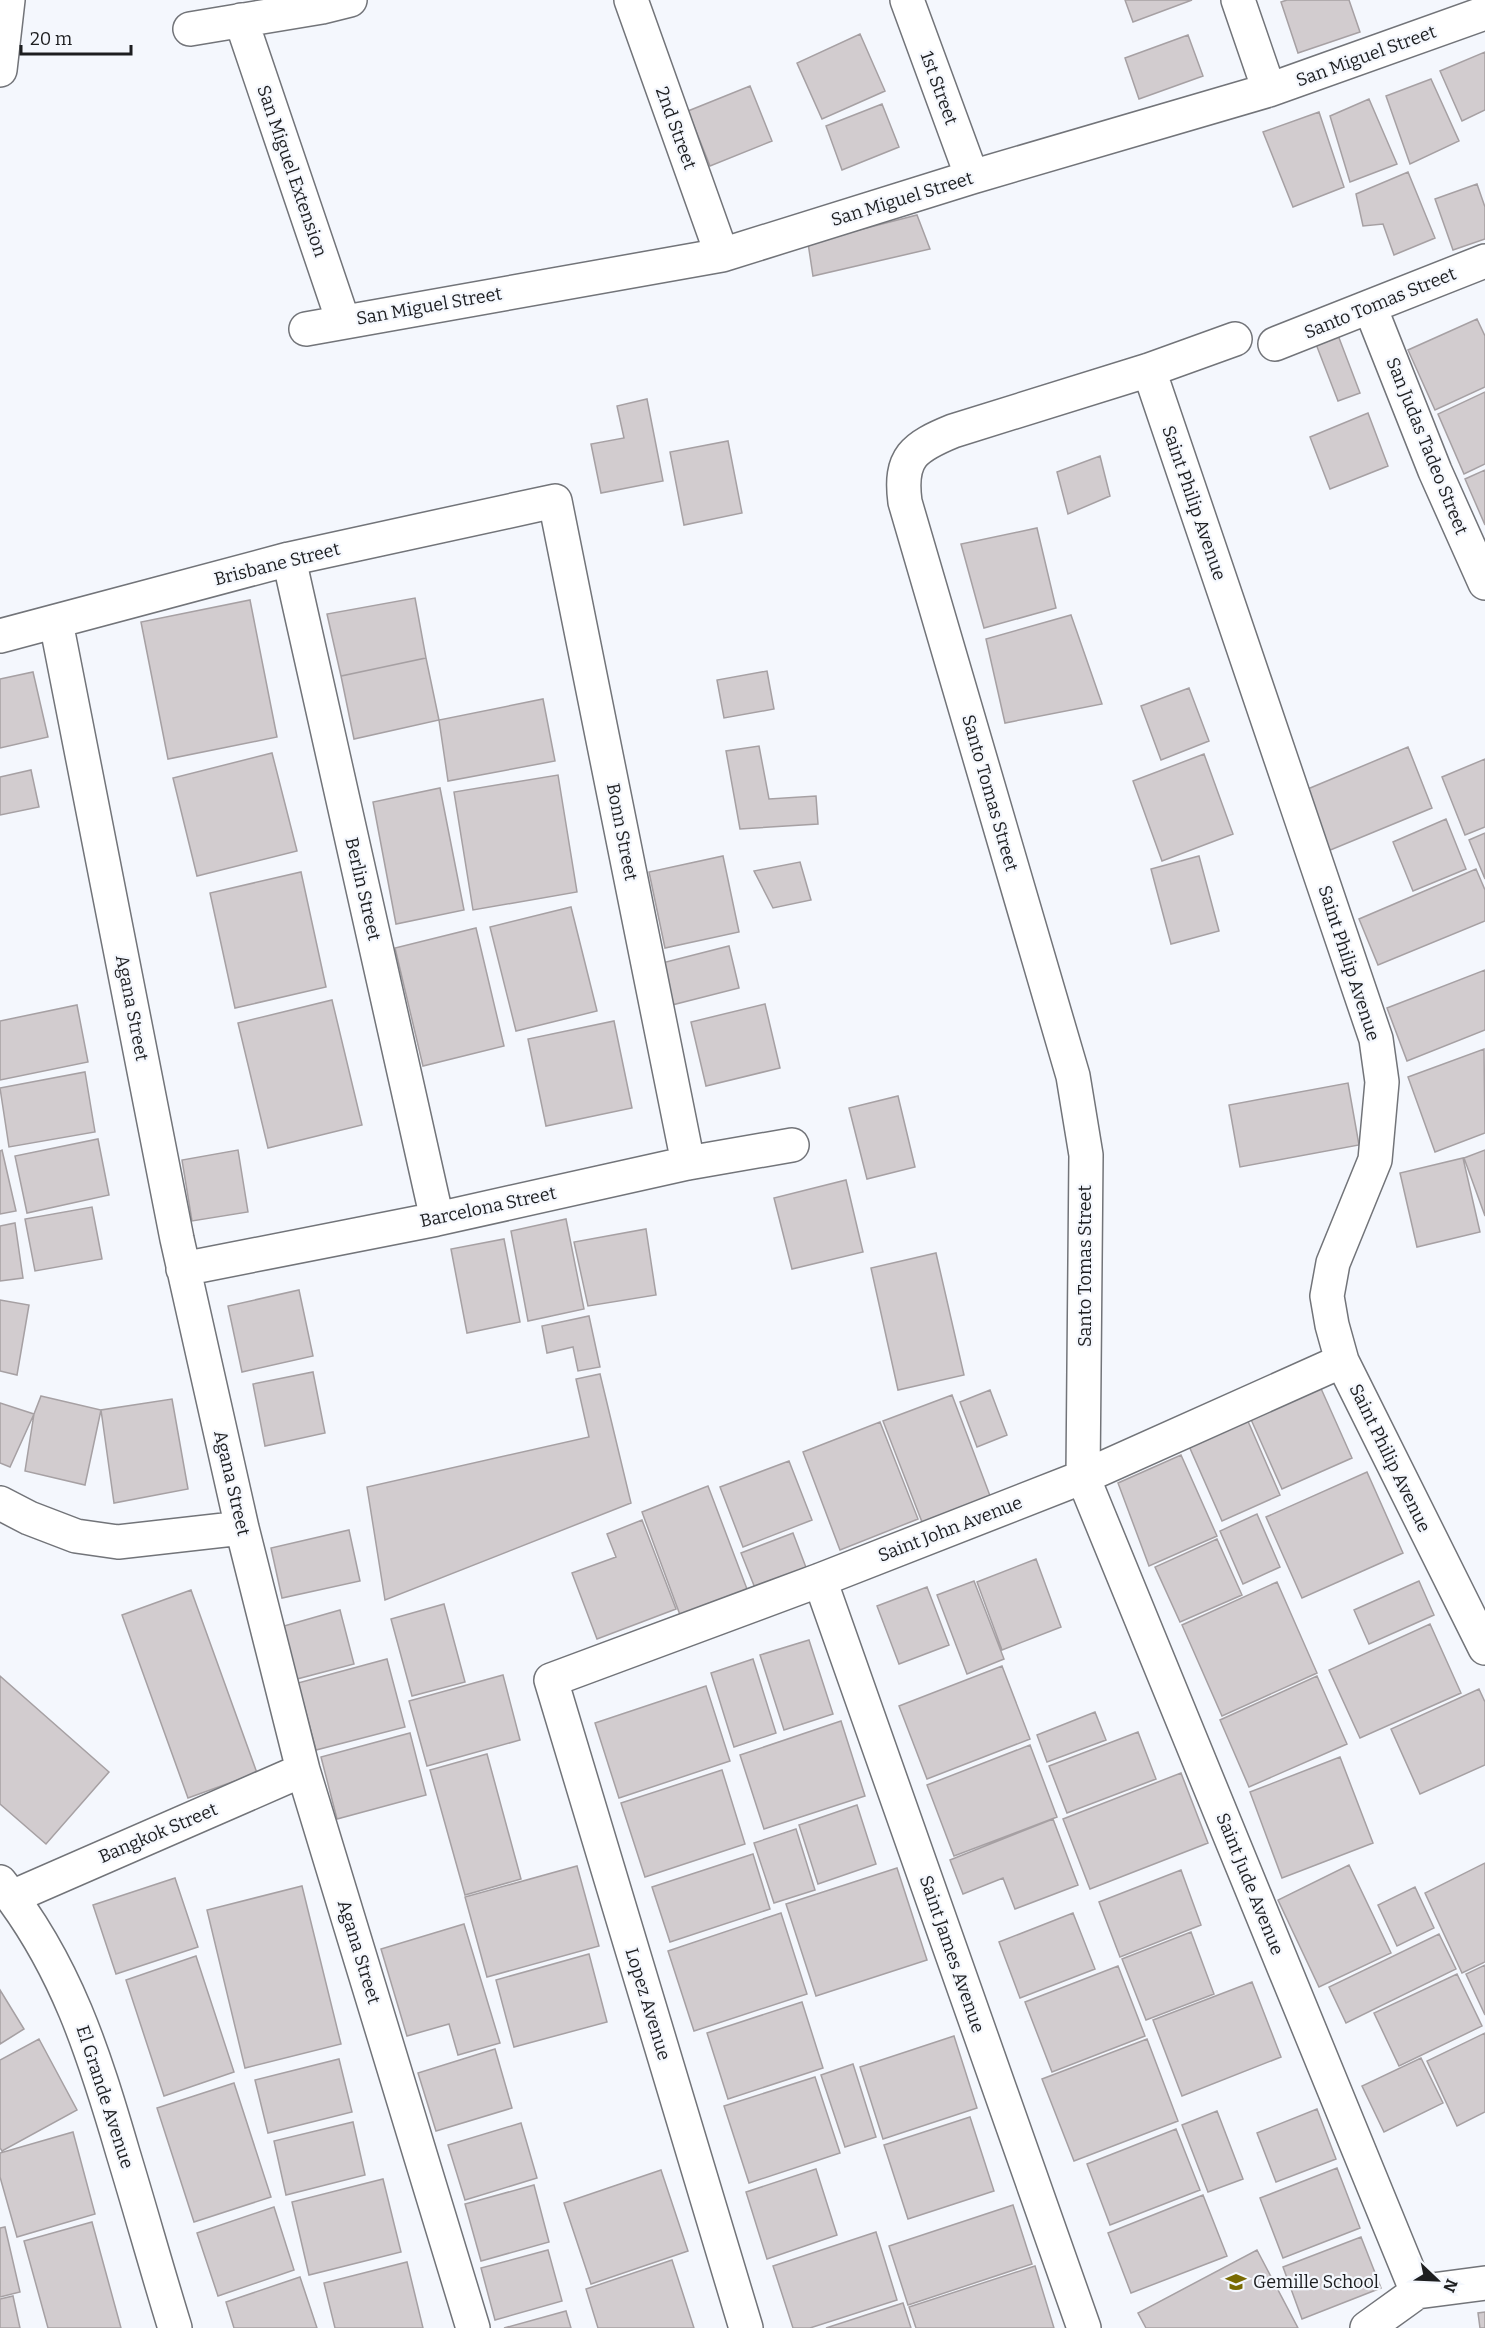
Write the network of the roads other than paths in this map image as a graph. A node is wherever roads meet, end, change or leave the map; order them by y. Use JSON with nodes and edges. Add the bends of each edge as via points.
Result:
{"nodes":[{"id":1,"x":8,"y":0,"type":"edge"},
{"id":2,"x":350,"y":0,"type":"edge"},
{"id":3,"x":630,"y":0,"type":"edge"},
{"id":4,"x":907,"y":0,"type":"edge"},
{"id":5,"x":1238,"y":0,"type":"edge"},
{"id":6,"x":1482,"y":0,"type":"edge"},
{"id":7,"x":1485,"y":11,"type":"edge"},
{"id":8,"x":241,"y":20,"type":"junction"},
{"id":9,"x":190,"y":29,"type":"dead end"},
{"id":10,"x":0,"y":70,"type":"edge"},
{"id":11,"x":1269,"y":90,"type":"junction"},
{"id":12,"x":972,"y":177,"type":"junction"},
{"id":13,"x":722,"y":255,"type":"junction"},
{"id":14,"x":1485,"y":261,"type":"edge"},
{"id":15,"x":1371,"y":308,"type":"junction"},
{"id":16,"x":343,"y":321,"type":"junction"},
{"id":17,"x":306,"y":329,"type":"dead end"},
{"id":18,"x":1235,"y":339,"type":"dead end"},
{"id":19,"x":1275,"y":344,"type":"dead end"},
{"id":20,"x":1149,"y":370,"type":"junction"},
{"id":21,"x":555,"y":501,"type":"joint"},
{"id":22,"x":289,"y":559,"type":"junction"},
{"id":23,"x":1485,"y":583,"type":"edge"},
{"id":24,"x":56,"y":622,"type":"junction"},
{"id":25,"x":0,"y":636,"type":"edge"},
{"id":26,"x":792,"y":1144,"type":"dead end"},
{"id":27,"x":688,"y":1163,"type":"junction"},
{"id":28,"x":437,"y":1219,"type":"junction"},
{"id":29,"x":183,"y":1269,"type":"junction"},
{"id":30,"x":1342,"y":1361,"type":"junction"},
{"id":31,"x":1083,"y":1477,"type":"junction"},
{"id":32,"x":0,"y":1503,"type":"edge"},
{"id":33,"x":242,"y":1528,"type":"junction"},
{"id":34,"x":820,"y":1580,"type":"junction"},
{"id":35,"x":1485,"y":1648,"type":"edge"},
{"id":36,"x":551,"y":1680,"type":"joint"},
{"id":37,"x":303,"y":1770,"type":"junction"},
{"id":38,"x":6,"y":1889,"type":"edge"},
{"id":39,"x":1485,"y":2283,"type":"edge"},
{"id":40,"x":1417,"y":2292,"type":"junction"},
{"id":41,"x":175,"y":2328,"type":"edge"},
{"id":42,"x":473,"y":2328,"type":"edge"},
{"id":43,"x":746,"y":2328,"type":"edge"},
{"id":44,"x":1084,"y":2328,"type":"edge"},
{"id":45,"x":1367,"y":2328,"type":"edge"}],
"edges":[{"from":1,"to":10,"type":"street"},
{"from":2,"to":8,"type":"street"},
{"from":3,"to":13,"type":"street","name":"2nd Street"},
{"from":4,"to":12,"type":"street","name":"1st Street"},
{"from":5,"to":11,"type":"street"},
{"from":6,"to":7,"type":"street"},
{"from":7,"to":11,"type":"street","name":"San Miguel Street"},
{"from":8,"to":9,"type":"street"},
{"from":8,"to":16,"type":"street","name":"San Miguel Extension"},
{"from":11,"to":12,"type":"street","name":"San Miguel Street"},
{"from":12,"to":13,"type":"street","name":"San Miguel Street"},
{"from":13,"to":16,"type":"street","name":"San Miguel Street"},
{"from":14,"to":15,"type":"street","name":"Santo Tomas Street"},
{"from":15,"to":19,"type":"street","name":"Santo Tomas Street"},
{"from":15,"to":23,"type":"street","name":"San Judas Tadeo Street","via":[[1435,471]]},
{"from":16,"to":17,"type":"street","name":"San Miguel Street"},
{"from":18,"to":20,"type":"street","name":"Santo Tomas Street"},
{"from":20,"to":30,"type":"street","name":"Saint Philip Avenue","via":[[1376,1039],[1382,1082],[1375,1160],[1334,1263],[1327,1296]]},
{"from":20,"to":31,"type":"street","name":"Santo Tomas Street","via":[[926,442],[909,458],[902,480],[908,513],[1073,1076],[1086,1155]]},
{"from":21,"to":22,"type":"street","name":"Brisbane Street"},
{"from":21,"to":27,"type":"street","name":"Bonn Street"},
{"from":22,"to":24,"type":"street","name":"Brisbane Street"},
{"from":22,"to":28,"type":"street","name":"Berlin Street"},
{"from":24,"to":25,"type":"street","name":"Brisbane Street"},
{"from":24,"to":29,"type":"street","name":"Agana Street"},
{"from":26,"to":27,"type":"street","name":"Barcelona Street"},
{"from":27,"to":28,"type":"street","name":"Barcelona Street"},
{"from":28,"to":29,"type":"street","name":"Barcelona Street"},
{"from":29,"to":33,"type":"street","name":"Agana Street"},
{"from":30,"to":31,"type":"street","name":"Saint John Avenue"},
{"from":30,"to":35,"type":"street","name":"Saint Philip Avenue"},
{"from":31,"to":34,"type":"street","name":"Saint John Avenue"},
{"from":31,"to":40,"type":"street","name":"Saint Jude Avenue"},
{"from":32,"to":33,"type":"street","via":[[76,1536],[118,1542]]},
{"from":33,"to":37,"type":"street","name":"Agana Street"},
{"from":34,"to":36,"type":"street","name":"Saint John Avenue"},
{"from":34,"to":44,"type":"street","name":"Saint James Avenue"},
{"from":36,"to":43,"type":"street","name":"Lopez Avenue"},
{"from":37,"to":38,"type":"street","name":"Bangkok Street"},
{"from":37,"to":42,"type":"street","name":"Agana Street"},
{"from":38,"to":41,"type":"street","name":"El Grande Avenue","via":[[56,1966],[86,2034]]},
{"from":39,"to":40,"type":"street"},
{"from":40,"to":45,"type":"street"}]}
